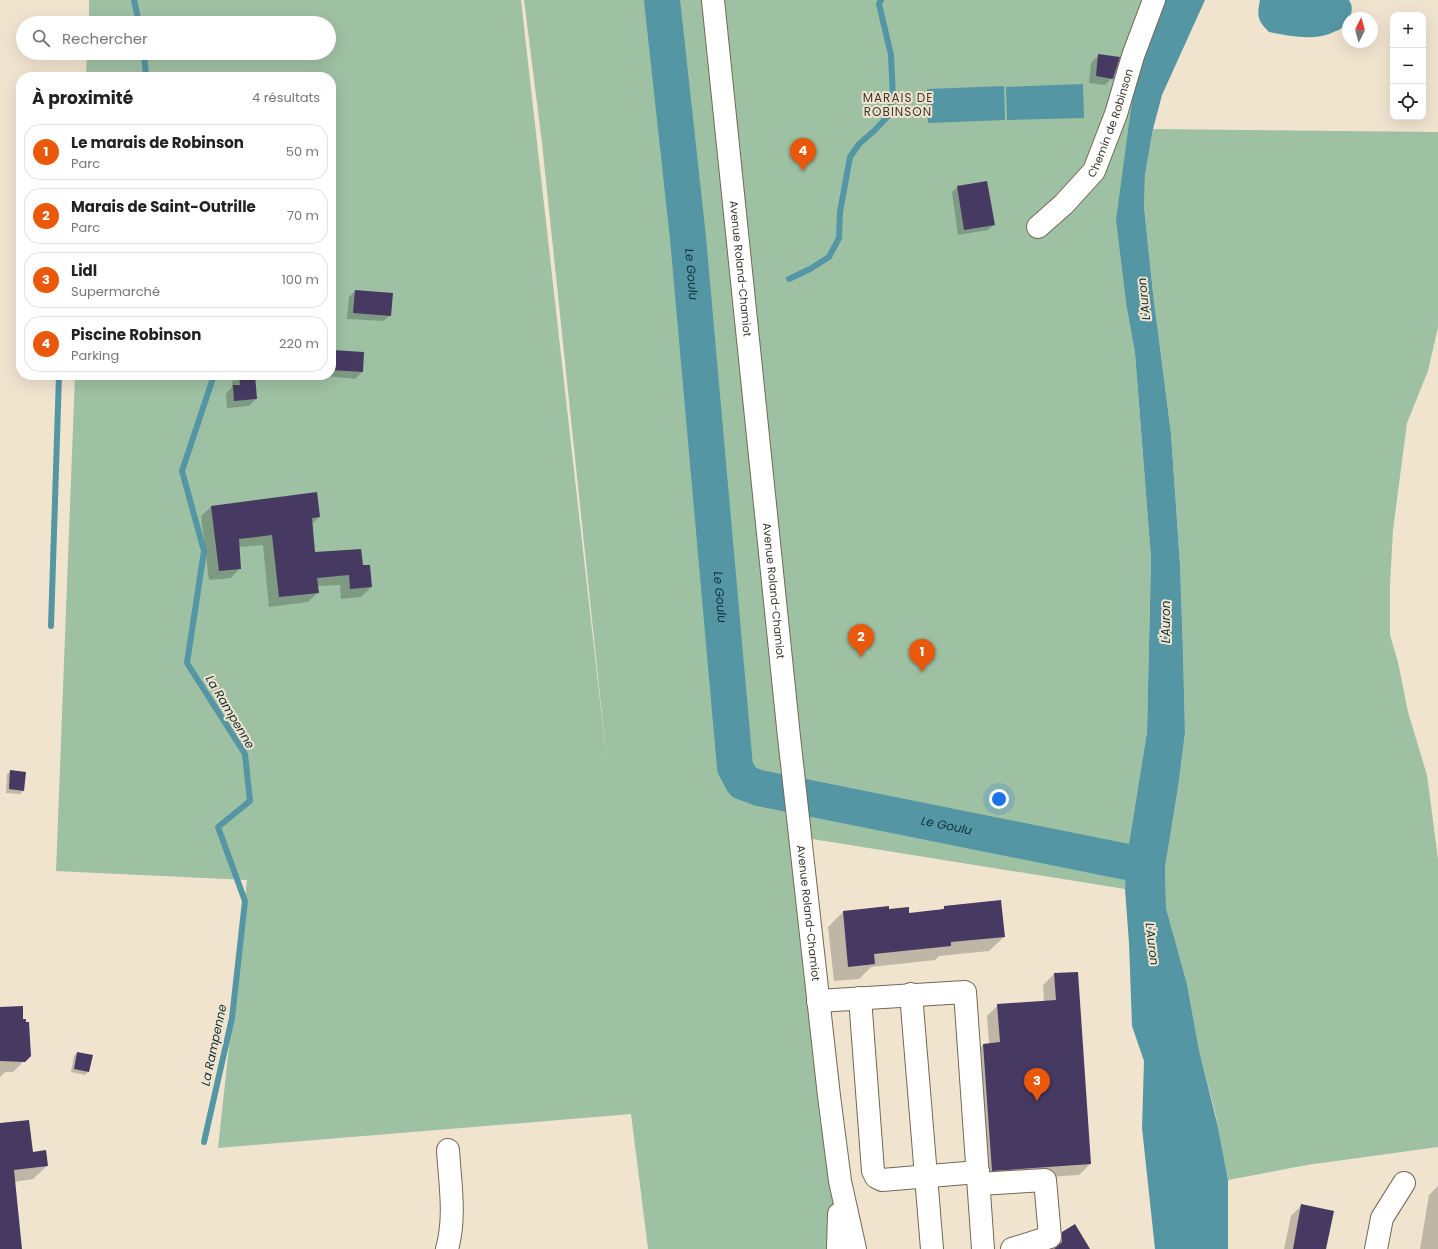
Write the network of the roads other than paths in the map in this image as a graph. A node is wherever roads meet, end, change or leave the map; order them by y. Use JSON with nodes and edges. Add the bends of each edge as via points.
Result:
{"nodes":[{"id":1,"x":712,"y":0,"type":"edge"},
{"id":2,"x":1154,"y":0,"type":"edge"},
{"id":3,"x":1038,"y":227,"type":"dead end"},
{"id":4,"x":911,"y":994,"type":"junction"},
{"id":5,"x":860,"y":998,"type":"junction"},
{"id":6,"x":818,"y":1001,"type":"junction"},
{"id":7,"x":448,"y":1150,"type":"dead end"},
{"id":8,"x":926,"y":1176,"type":"junction"},
{"id":9,"x":978,"y":1178,"type":"junction"},
{"id":10,"x":840,"y":1181,"type":"junction"},
{"id":11,"x":1404,"y":1183,"type":"dead end"},
{"id":12,"x":447,"y":1249,"type":"edge"},
{"id":13,"x":838,"y":1249,"type":"edge"},
{"id":14,"x":855,"y":1249,"type":"edge"},
{"id":15,"x":932,"y":1249,"type":"edge"},
{"id":16,"x":983,"y":1249,"type":"edge"},
{"id":17,"x":1012,"y":1249,"type":"edge"},
{"id":18,"x":1376,"y":1249,"type":"edge"}],
"edges":[{"from":1,"to":6,"type":"street","name":"Avenue Roland-Chamiot"},
{"from":2,"to":3,"type":"street","name":"Chemin de Robinson","via":[[1094,171],[1064,204]]},
{"from":4,"to":5,"type":"street"},
{"from":4,"to":8,"type":"street"},
{"from":4,"to":9,"type":"street","via":[[965,992]]},
{"from":5,"to":6,"type":"street"},
{"from":5,"to":8,"type":"street","via":[[873,1170],[876,1177],[882,1180]]},
{"from":6,"to":10,"type":"street","name":"Avenue Roland-Chamiot"},
{"from":7,"to":12,"type":"street","via":[[453,1219]]},
{"from":8,"to":9,"type":"street"},
{"from":8,"to":15,"type":"street"},
{"from":9,"to":16,"type":"street"},
{"from":9,"to":17,"type":"street","via":[[1046,1180],[1050,1237]]},
{"from":10,"to":13,"type":"street","name":"Avenue Roland-Chamiot"},
{"from":10,"to":14,"type":"street","name":"Avenue Roland-Chamiot"},
{"from":11,"to":18,"type":"street","via":[[1382,1218]]}]}
